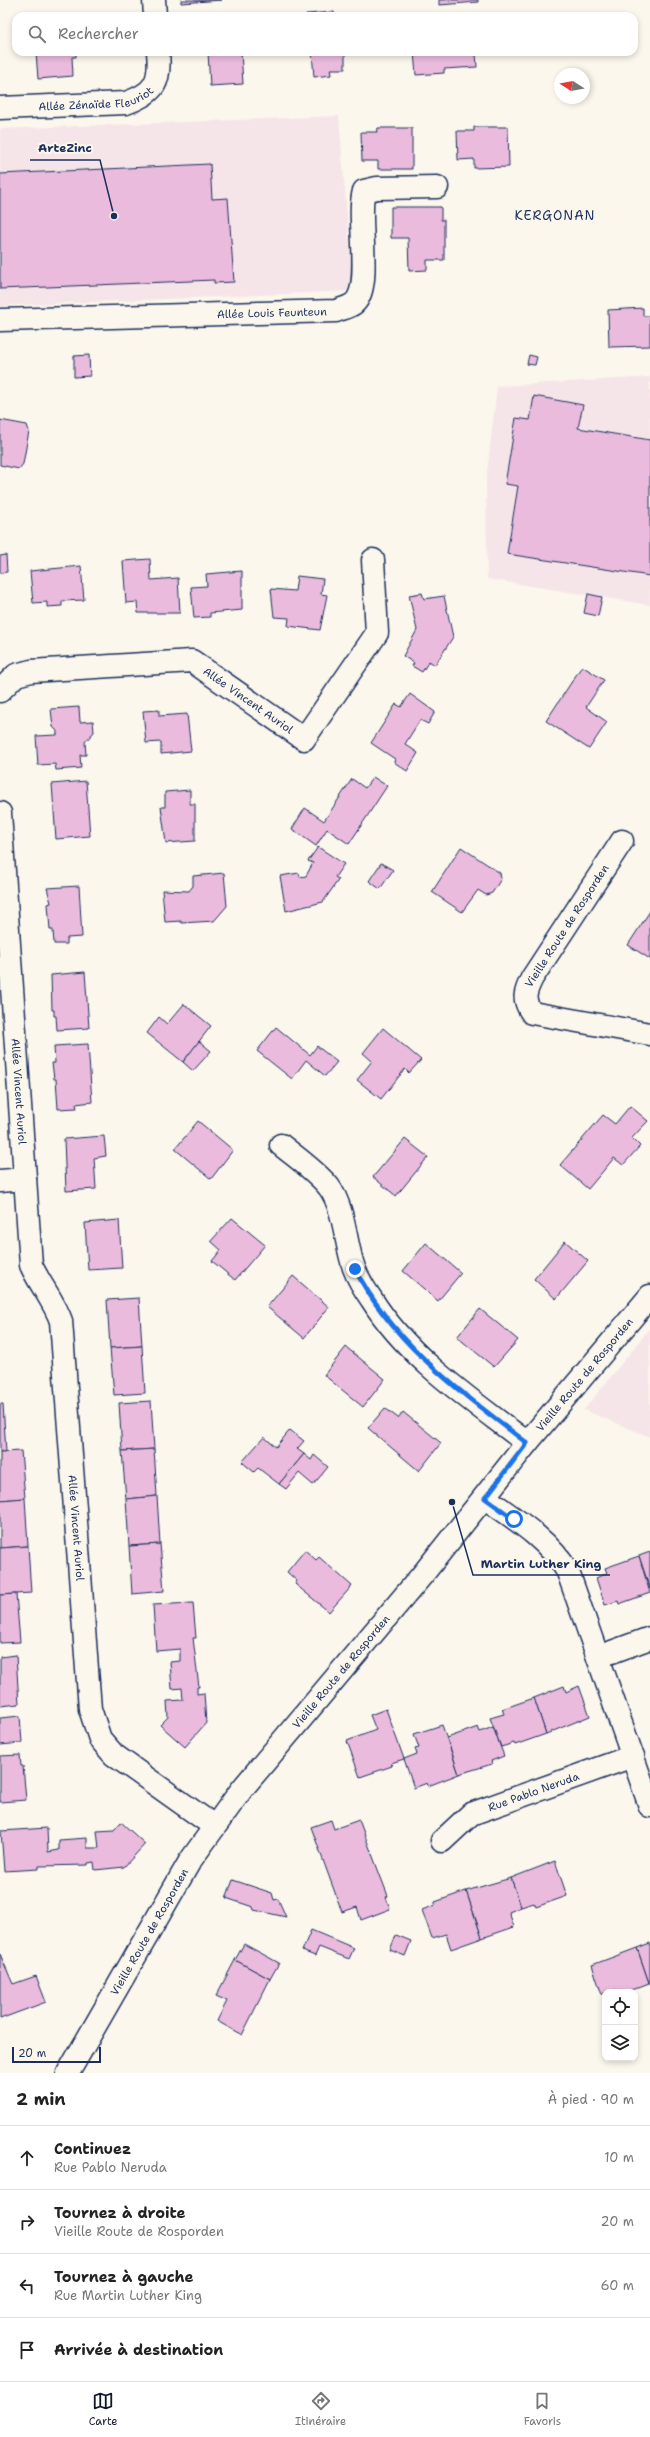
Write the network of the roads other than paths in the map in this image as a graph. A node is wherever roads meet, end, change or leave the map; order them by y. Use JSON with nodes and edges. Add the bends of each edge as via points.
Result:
{"nodes":[{"id":1,"x":154,"y":0,"type":"edge"},
{"id":2,"x":156,"y":12,"type":"edge"},
{"id":3,"x":158,"y":56,"type":"edge"},
{"id":4,"x":0,"y":108,"type":"edge"},
{"id":5,"x":437,"y":187,"type":"dead end"},
{"id":6,"x":0,"y":320,"type":"edge"},
{"id":7,"x":373,"y":560,"type":"dead end"},
{"id":8,"x":0,"y":690,"type":"edge"},
{"id":9,"x":0,"y":813,"type":"edge"},
{"id":10,"x":622,"y":840,"type":"dead end"},
{"id":11,"x":650,"y":1034,"type":"edge"},
{"id":12,"x":281,"y":1145,"type":"dead end"},
{"id":13,"x":25,"y":1179,"type":"junction"},
{"id":14,"x":0,"y":1181,"type":"edge"},
{"id":15,"x":650,"y":1296,"type":"edge"},
{"id":16,"x":527,"y":1443,"type":"junction"},
{"id":17,"x":485,"y":1498,"type":"junction"},
{"id":18,"x":650,"y":1638,"type":"edge"},
{"id":19,"x":598,"y":1657,"type":"junction"},
{"id":20,"x":633,"y":1756,"type":"junction"},
{"id":21,"x":650,"y":1806,"type":"edge"},
{"id":22,"x":214,"y":1826,"type":"junction"},
{"id":23,"x":442,"y":1841,"type":"dead end"},
{"id":24,"x":68,"y":2073,"type":"edge"}],
"edges":[{"from":1,"to":2,"type":"street"},
{"from":3,"to":4,"type":"street","name":"Allée Zénaïde Fleuriot","via":[[160,71],[156,83],[140,98],[126,103]]},
{"from":5,"to":6,"type":"street","name":"Allée Louis Feunteun","via":[[377,188],[364,191],[361,203],[364,278],[362,293],[354,304],[336,310]]},
{"from":7,"to":8,"type":"street","name":"Allée Vincent Auriol","via":[[377,633],[304,739],[192,661],[31,671],[16,675]]},
{"from":9,"to":13,"type":"street","name":"Allée Vincent Auriol"},
{"from":10,"to":11,"type":"street","name":"Vieille Route de Rosporden","via":[[532,978],[524,998],[532,1013]]},
{"from":12,"to":16,"type":"street","via":[[329,1188],[338,1208],[355,1269],[372,1301],[386,1320],[404,1341],[450,1382]]},
{"from":13,"to":14,"type":"street"},
{"from":13,"to":22,"type":"street","name":"Allée Vincent Auriol","via":[[31,1265],[61,1321],[90,1709],[100,1739],[114,1755]]},
{"from":15,"to":16,"type":"street","name":"Vieille Route de Rosporden"},
{"from":16,"to":17,"type":"street","name":"Vieille Route de Rosporden"},
{"from":17,"to":19,"type":"street","via":[[559,1558],[568,1572]]},
{"from":17,"to":22,"type":"street","name":"Vieille Route de Rosporden"},
{"from":18,"to":19,"type":"street"},
{"from":19,"to":20,"type":"street"},
{"from":20,"to":21,"type":"street"},
{"from":20,"to":23,"type":"street","name":"Rue Pablo Neruda","via":[[471,1814]]},
{"from":22,"to":24,"type":"street","name":"Vieille Route de Rosporden","via":[[176,1885]]}]}
